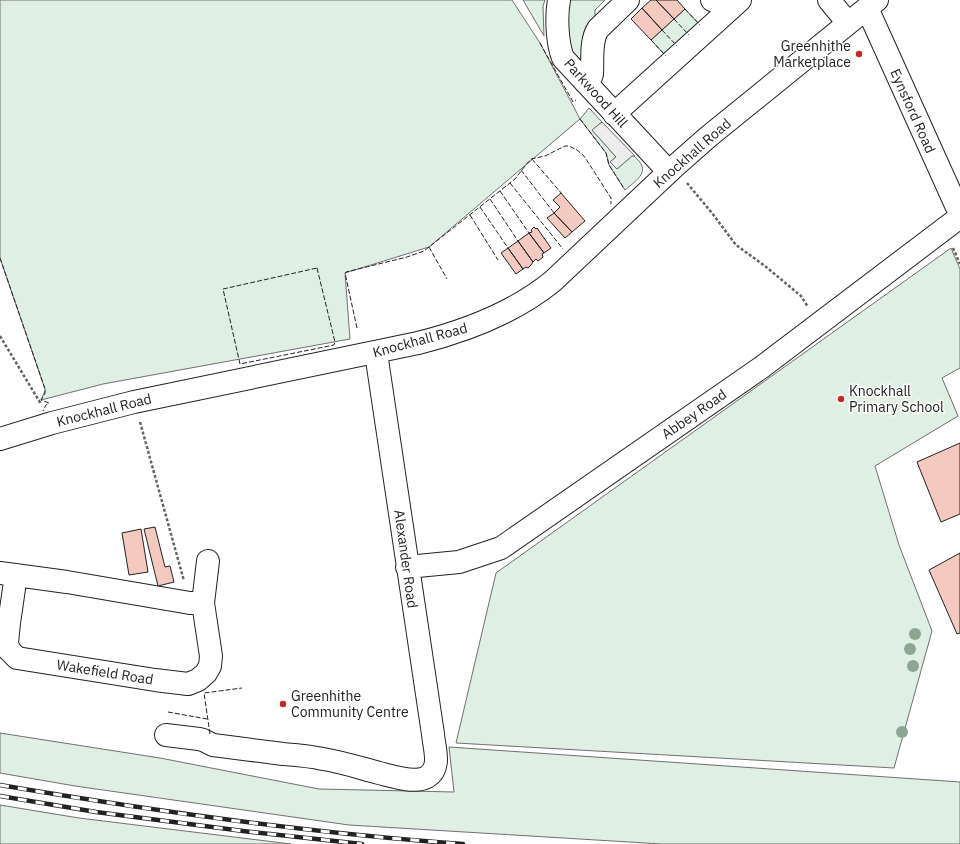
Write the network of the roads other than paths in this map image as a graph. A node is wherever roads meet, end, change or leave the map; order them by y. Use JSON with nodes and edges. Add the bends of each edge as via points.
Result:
{"nodes":[{"id":1,"x":559,"y":0,"type":"edge"},
{"id":2,"x":628,"y":0,"type":"edge"},
{"id":3,"x":740,"y":0,"type":"edge"},
{"id":4,"x":829,"y":0,"type":"edge"},
{"id":5,"x":872,"y":4,"type":"edge"},
{"id":6,"x":848,"y":22,"type":"junction"},
{"id":7,"x":585,"y":82,"type":"junction"},
{"id":8,"x":614,"y":114,"type":"junction"},
{"id":9,"x":672,"y":170,"type":"junction"},
{"id":10,"x":960,"y":214,"type":"edge"},
{"id":11,"x":960,"y":217,"type":"edge"},
{"id":12,"x":376,"y":353,"type":"junction"},
{"id":13,"x":0,"y":439,"type":"edge"},
{"id":14,"x":208,"y":561,"type":"dead end"},
{"id":15,"x":407,"y":568,"type":"junction"},
{"id":16,"x":8,"y":574,"type":"edge"},
{"id":17,"x":196,"y":603,"type":"junction"},
{"id":18,"x":5,"y":658,"type":"edge"},
{"id":19,"x":166,"y":735,"type":"dead end"}],
"edges":[{"from":1,"to":7,"type":"street","name":"Parkwood Hill","via":[[558,34],[562,56]]},
{"from":2,"to":7,"type":"street","via":[[598,29],[593,45],[592,77]]},
{"from":3,"to":8,"type":"street"},
{"from":4,"to":6,"type":"street"},
{"from":5,"to":6,"type":"street","name":"Knockhall Road"},
{"from":5,"to":10,"type":"street","name":"Eynsford Road"},
{"from":6,"to":9,"type":"street","name":"Knockhall Road","via":[[708,137]]},
{"from":7,"to":8,"type":"street","name":"Parkwood Hill"},
{"from":8,"to":9,"type":"street","name":"Parkwood Hill"},
{"from":9,"to":12,"type":"street","name":"Knockhall Road","via":[[570,266],[532,296],[493,317],[455,333]]},
{"from":11,"to":15,"type":"street","name":"Abbey Road","via":[[762,367],[501,548],[459,562]]},
{"from":12,"to":13,"type":"street","name":"Knockhall Road","via":[[134,402]]},
{"from":12,"to":15,"type":"street","name":"Alexander Road"},
{"from":14,"to":17,"type":"street","name":"Wakefield Road"},
{"from":15,"to":19,"type":"street","name":"Alexander Road","via":[[436,765],[427,777],[412,779],[393,776],[323,759],[212,745],[205,740]]},
{"from":16,"to":17,"type":"street","name":"Wakefield Road"},
{"from":16,"to":18,"type":"street","name":"Wakefield Road","via":[[8,646]]},
{"from":17,"to":18,"type":"street","name":"Wakefield Road","via":[[211,656],[206,673],[190,683]]}]}
